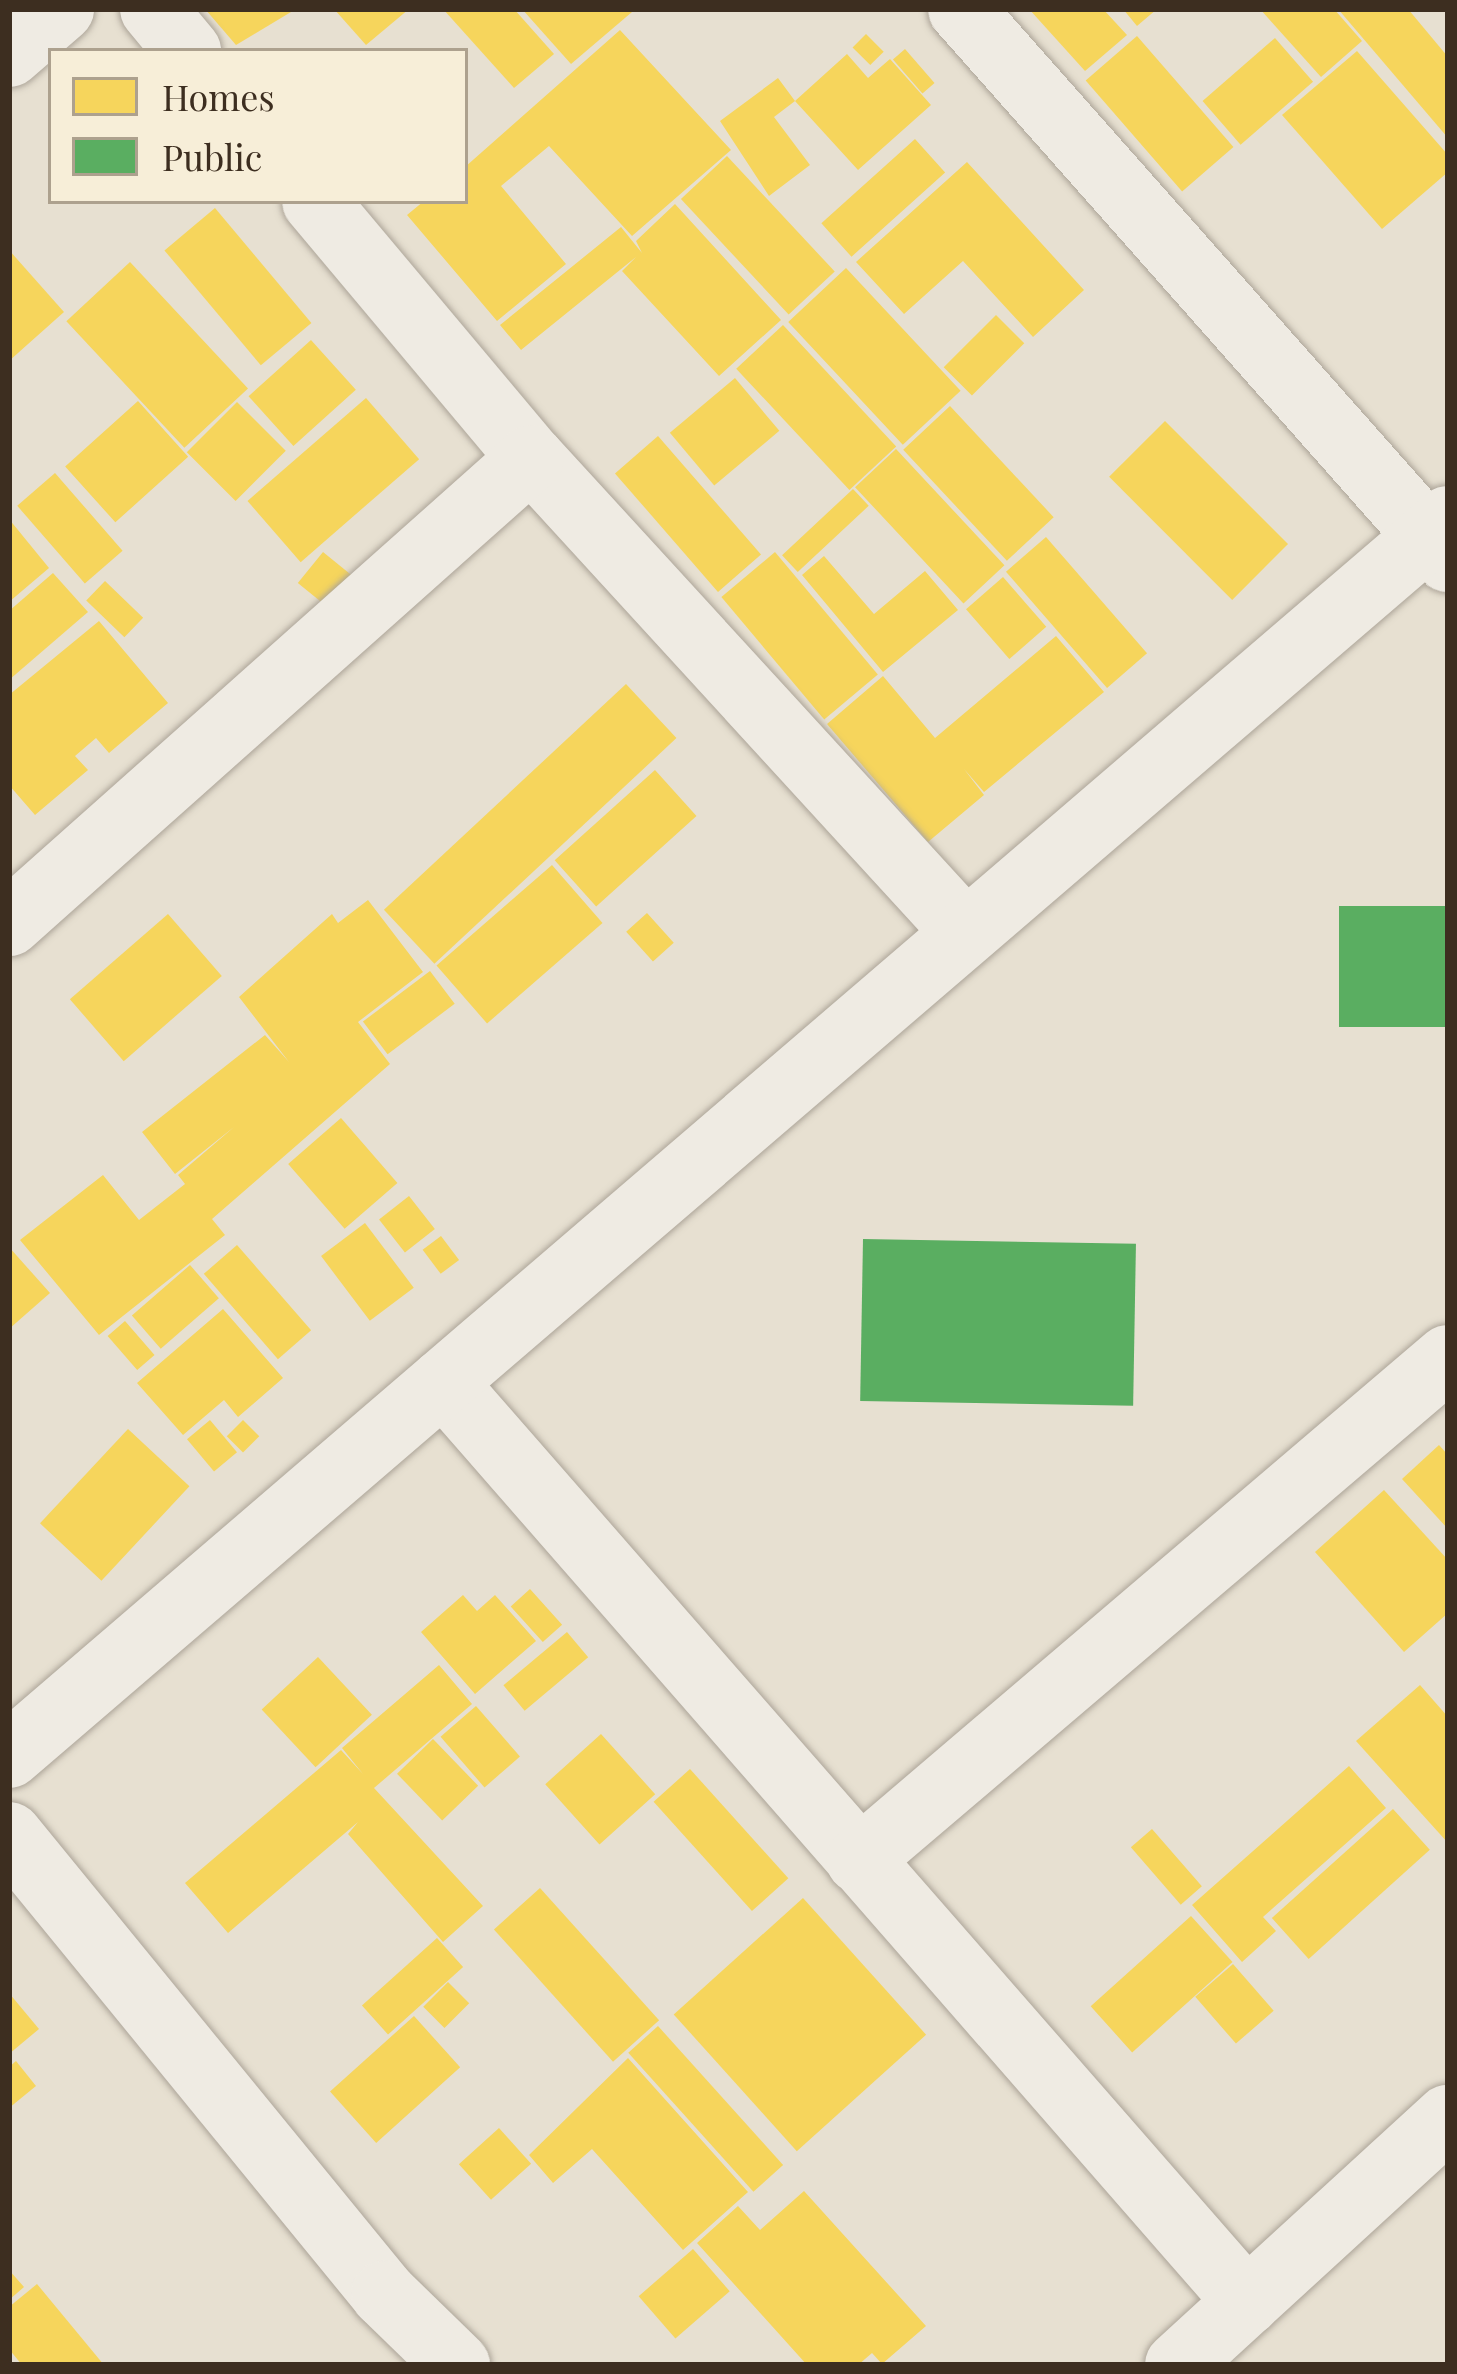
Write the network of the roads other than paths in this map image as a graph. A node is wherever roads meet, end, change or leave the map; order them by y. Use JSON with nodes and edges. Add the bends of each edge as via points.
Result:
{"nodes":[{"id":1,"x":61,"y":9,"type":"edge"},
{"id":2,"x":153,"y":9,"type":"edge"},
{"id":3,"x":961,"y":9,"type":"edge"},
{"id":4,"x":186,"y":48,"type":"edge"},
{"id":5,"x":9,"y":54,"type":"edge"},
{"id":6,"x":318,"y":204,"type":"edge"},
{"id":7,"x":531,"y":458,"type":"junction"},
{"id":8,"x":1441,"y":538,"type":"edge"},
{"id":9,"x":20,"y":893,"type":"edge"},
{"id":10,"x":965,"y":932,"type":"junction"},
{"id":11,"x":1448,"y":1358,"type":"edge"},
{"id":12,"x":442,"y":1382,"type":"junction"},
{"id":13,"x":9,"y":1755,"type":"edge"},
{"id":14,"x":9,"y":1835,"type":"edge"},
{"id":15,"x":859,"y":1860,"type":"junction"},
{"id":16,"x":1448,"y":2118,"type":"edge"},
{"id":17,"x":1247,"y":2302,"type":"junction"},
{"id":18,"x":457,"y":2365,"type":"edge"},
{"id":19,"x":1178,"y":2365,"type":"edge"}],
"edges":[{"from":1,"to":5,"type":"street"},
{"from":2,"to":4,"type":"street"},
{"from":3,"to":8,"type":"street"},
{"from":6,"to":7,"type":"street"},
{"from":7,"to":9,"type":"street"},
{"from":7,"to":10,"type":"street"},
{"from":8,"to":10,"type":"street"},
{"from":10,"to":12,"type":"street"},
{"from":11,"to":15,"type":"street"},
{"from":12,"to":13,"type":"street"},
{"from":12,"to":15,"type":"street"},
{"from":14,"to":18,"type":"street","via":[[384,2294]]},
{"from":15,"to":17,"type":"street"},
{"from":16,"to":17,"type":"street"},
{"from":17,"to":19,"type":"street"}]}
